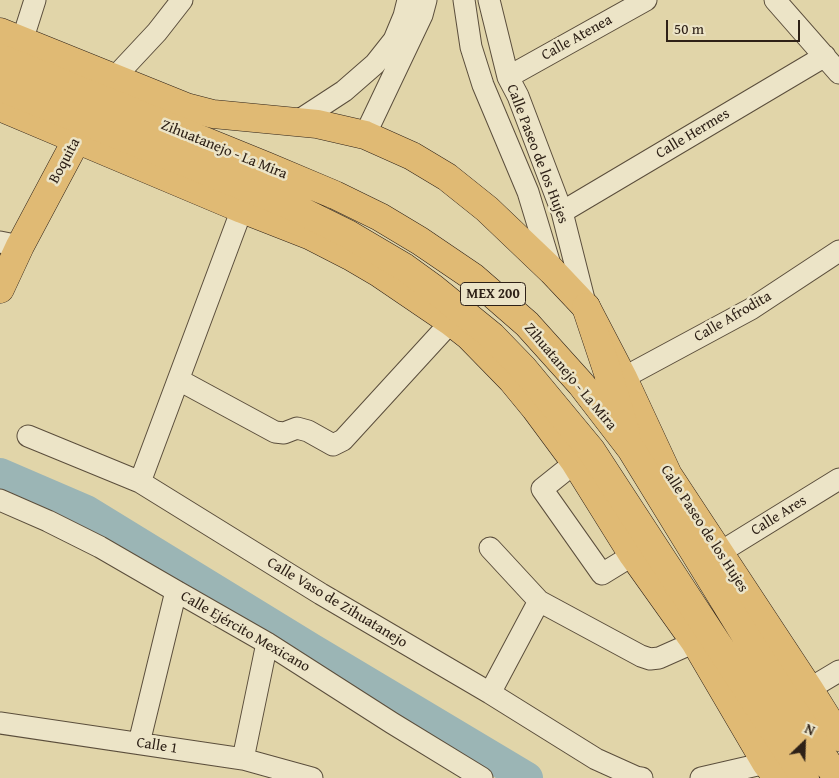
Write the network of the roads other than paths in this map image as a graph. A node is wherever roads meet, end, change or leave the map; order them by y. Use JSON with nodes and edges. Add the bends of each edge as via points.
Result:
{"nodes":[{"id":1,"x":35,"y":0,"type":"edge"},
{"id":2,"x":182,"y":0,"type":"edge"},
{"id":3,"x":408,"y":0,"type":"edge"},
{"id":4,"x":426,"y":0,"type":"edge"},
{"id":5,"x":464,"y":0,"type":"edge"},
{"id":6,"x":489,"y":0,"type":"edge"},
{"id":7,"x":646,"y":0,"type":"edge"},
{"id":8,"x":775,"y":0,"type":"edge"},
{"id":9,"x":11,"y":37,"type":"edge"},
{"id":10,"x":825,"y":56,"type":"junction"},
{"id":11,"x":0,"y":58,"type":"edge"},
{"id":12,"x":839,"y":73,"type":"edge"},
{"id":13,"x":508,"y":77,"type":"junction"},
{"id":14,"x":0,"y":87,"type":"edge"},
{"id":15,"x":107,"y":89,"type":"junction"},
{"id":16,"x":0,"y":107,"type":"edge"},
{"id":17,"x":298,"y":122,"type":"junction"},
{"id":18,"x":81,"y":131,"type":"junction"},
{"id":19,"x":365,"y":135,"type":"junction"},
{"id":20,"x":242,"y":209,"type":"junction"},
{"id":21,"x":562,"y":212,"type":"junction"},
{"id":22,"x":10,"y":244,"type":"edge"},
{"id":23,"x":839,"y":251,"type":"edge"},
{"id":24,"x":552,"y":271,"type":"junction"},
{"id":25,"x":0,"y":289,"type":"edge"},
{"id":26,"x":586,"y":308,"type":"junction"},
{"id":27,"x":451,"y":322,"type":"junction"},
{"id":28,"x":623,"y":378,"type":"junction"},
{"id":29,"x":179,"y":380,"type":"junction"},
{"id":30,"x":28,"y":436,"type":"dead end"},
{"id":31,"x":631,"y":449,"type":"junction"},
{"id":32,"x":583,"y":456,"type":"junction"},
{"id":33,"x":839,"y":479,"type":"edge"},
{"id":34,"x":140,"y":482,"type":"junction"},
{"id":35,"x":0,"y":500,"type":"edge"},
{"id":36,"x":490,"y":548,"type":"dead end"},
{"id":37,"x":719,"y":553,"type":"junction"},
{"id":38,"x":633,"y":555,"type":"junction"},
{"id":39,"x":176,"y":592,"type":"junction"},
{"id":40,"x":539,"y":601,"type":"junction"},
{"id":41,"x":694,"y":642,"type":"junction"},
{"id":42,"x":267,"y":643,"type":"junction"},
{"id":43,"x":839,"y":671,"type":"edge"},
{"id":44,"x":809,"y":689,"type":"junction"},
{"id":45,"x":490,"y":693,"type":"junction"},
{"id":46,"x":0,"y":723,"type":"edge"},
{"id":47,"x":827,"y":734,"type":"edge"},
{"id":48,"x":139,"y":743,"type":"junction"},
{"id":49,"x":243,"y":759,"type":"junction"},
{"id":50,"x":776,"y":766,"type":"edge"},
{"id":51,"x":312,"y":778,"type":"edge"},
{"id":52,"x":482,"y":778,"type":"edge"},
{"id":53,"x":642,"y":778,"type":"edge"},
{"id":54,"x":701,"y":778,"type":"edge"},
{"id":55,"x":805,"y":778,"type":"edge"},
{"id":56,"x":837,"y":778,"type":"edge"}],
"edges":[{"from":1,"to":9,"type":"street"},
{"from":2,"to":15,"type":"street"},
{"from":3,"to":17,"type":"street","via":[[394,40],[375,64],[344,91]]},
{"from":4,"to":19,"type":"street","via":[[422,15]]},
{"from":5,"to":24,"type":"street","name":"Calle Paseo de los Hujes","via":[[471,47],[483,85],[528,192]]},
{"from":6,"to":13,"type":"street","name":"Calle Paseo de los Hujes"},
{"from":7,"to":13,"type":"street","name":"Calle Atenea"},
{"from":8,"to":10,"type":"street"},
{"from":9,"to":15,"type":"main road"},
{"from":10,"to":12,"type":"street"},
{"from":10,"to":21,"type":"street","name":"Calle Hermes"},
{"from":11,"to":15,"type":"main road","name":"Zihuatanejo - La Mira","number":"MEX 200"},
{"from":13,"to":21,"type":"street","name":"Calle Paseo de los Hujes"},
{"from":14,"to":18,"type":"main road","name":"Zihuatanejo - La Mira","number":"MEX 200"},
{"from":15,"to":17,"type":"main road","name":"Calle Paseo de los Hujes","via":[[213,114]]},
{"from":15,"to":18,"type":"main road","name":"Boquita"},
{"from":15,"to":31,"type":"main road","name":"Zihuatanejo - La Mira","number":"MEX 200","via":[[380,217],[473,277],[527,324]]},
{"from":16,"to":18,"type":"main road"},
{"from":17,"to":19,"type":"main road","name":"Calle Paseo de los Hujes"},
{"from":18,"to":20,"type":"main road"},
{"from":18,"to":22,"type":"main road","name":"Boquita"},
{"from":18,"to":32,"type":"main road","name":"Zihuatanejo - La Mira","number":"MEX 200","via":[[285,203],[348,234],[404,268],[492,336],[528,374]]},
{"from":19,"to":24,"type":"main road","name":"Calle Paseo de los Hujes","via":[[412,156],[447,178],[487,209]]},
{"from":20,"to":27,"type":"main road","via":[[311,236],[350,256]]},
{"from":20,"to":29,"type":"street"},
{"from":21,"to":26,"type":"street","name":"Calle Paseo de los Hujes"},
{"from":22,"to":25,"type":"main road","name":"Boquita"},
{"from":23,"to":28,"type":"street","name":"Calle Afrodita","via":[[751,309]]},
{"from":24,"to":26,"type":"main road","name":"Calle Paseo de los Hujes"},
{"from":26,"to":28,"type":"main road","name":"Calle Paseo de los Hujes"},
{"from":26,"to":31,"type":"main road"},
{"from":27,"to":29,"type":"street","via":[[343,440],[333,445],[297,428],[284,433],[275,432]]},
{"from":27,"to":32,"type":"main road","via":[[469,336]]},
{"from":28,"to":37,"type":"main road","name":"Calle Paseo de los Hujes","via":[[668,475]]},
{"from":29,"to":34,"type":"street"},
{"from":30,"to":34,"type":"street","name":"Calle Vaso de Zihuatanejo"},
{"from":31,"to":47,"type":"main road","name":"Zihuatanejo - La Mira","number":"MEX 200","via":[[747,638]]},
{"from":32,"to":38,"type":"main road"},
{"from":32,"to":38,"type":"street","via":[[542,489],[602,574]]},
{"from":32,"to":50,"type":"main road","name":"Zihuatanejo - La Mira","number":"MEX 200"},
{"from":33,"to":37,"type":"street","name":"Calle Ares"},
{"from":34,"to":45,"type":"street","name":"Calle Vaso de Zihuatanejo","via":[[320,594]]},
{"from":35,"to":39,"type":"street","name":"Calle Ejército Mexicano","via":[[100,547]]},
{"from":36,"to":40,"type":"street"},
{"from":37,"to":44,"type":"main road","name":"Calle Paseo de los Hujes"},
{"from":38,"to":41,"type":"main road"},
{"from":39,"to":42,"type":"street","name":"Calle Ejército Mexicano"},
{"from":39,"to":48,"type":"street"},
{"from":40,"to":41,"type":"street","via":[[641,656],[660,658]]},
{"from":40,"to":45,"type":"street"},
{"from":41,"to":50,"type":"main road"},
{"from":42,"to":49,"type":"street"},
{"from":42,"to":52,"type":"street","name":"Calle Ejército Mexicano"},
{"from":43,"to":44,"type":"street"},
{"from":44,"to":47,"type":"main road","name":"Calle Paseo de los Hujes"},
{"from":45,"to":53,"type":"street","name":"Calle Vaso de Zihuatanejo","via":[[596,759]]},
{"from":46,"to":48,"type":"street","name":"Calle 1"},
{"from":47,"to":56,"type":"main road","name":"Zihuatanejo - La Mira","number":"MEX 200"},
{"from":48,"to":49,"type":"street","name":"Calle 1"},
{"from":49,"to":51,"type":"street","name":"Calle 1"},
{"from":50,"to":54,"type":"street"},
{"from":50,"to":55,"type":"main road","name":"Zihuatanejo - La Mira","number":"MEX 200"}]}
